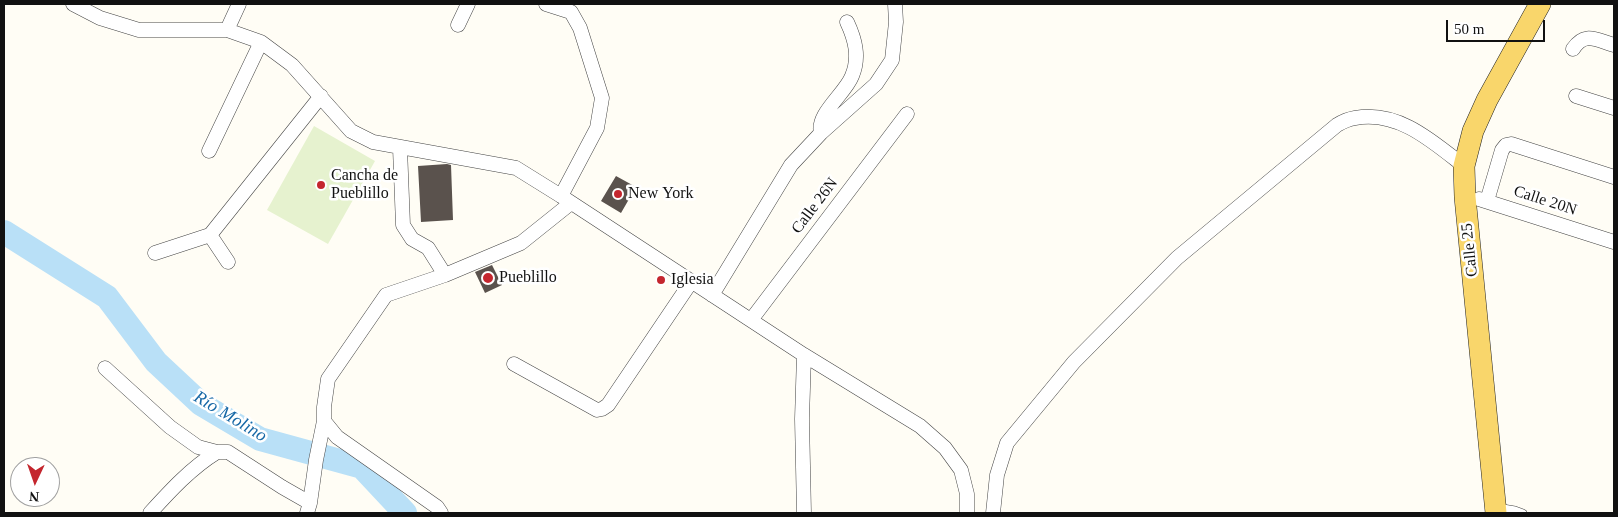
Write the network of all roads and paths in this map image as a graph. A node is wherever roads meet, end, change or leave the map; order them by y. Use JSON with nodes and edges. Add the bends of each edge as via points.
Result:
{"nodes":[{"id":1,"x":240,"y":4,"type":"edge"},
{"id":2,"x":468,"y":4,"type":"edge"},
{"id":3,"x":546,"y":4,"type":"edge"},
{"id":4,"x":895,"y":4,"type":"edge"},
{"id":5,"x":1540,"y":4,"type":"edge"},
{"id":6,"x":78,"y":5,"type":"edge"},
{"id":7,"x":847,"y":22,"type":"dead end"},
{"id":8,"x":458,"y":25,"type":"dead end"},
{"id":9,"x":227,"y":30,"type":"junction"},
{"id":10,"x":261,"y":42,"type":"junction"},
{"id":11,"x":1614,"y":45,"type":"edge"},
{"id":12,"x":1573,"y":49,"type":"dead end"},
{"id":13,"x":321,"y":96,"type":"junction"},
{"id":14,"x":1576,"y":96,"type":"dead end"},
{"id":15,"x":1614,"y":108,"type":"edge"},
{"id":16,"x":907,"y":114,"type":"dead end"},
{"id":17,"x":821,"y":133,"type":"junction"},
{"id":18,"x":400,"y":148,"type":"junction"},
{"id":19,"x":209,"y":151,"type":"dead end"},
{"id":20,"x":1464,"y":166,"type":"junction"},
{"id":21,"x":1614,"y":177,"type":"edge"},
{"id":22,"x":1465,"y":197,"type":"junction"},
{"id":23,"x":566,"y":199,"type":"junction"},
{"id":24,"x":1487,"y":201,"type":"junction"},
{"id":25,"x":210,"y":235,"type":"junction"},
{"id":26,"x":1614,"y":242,"type":"edge"},
{"id":27,"x":155,"y":253,"type":"dead end"},
{"id":28,"x":228,"y":262,"type":"dead end"},
{"id":29,"x":445,"y":275,"type":"junction"},
{"id":30,"x":691,"y":282,"type":"junction"},
{"id":31,"x":712,"y":294,"type":"junction"},
{"id":32,"x":751,"y":320,"type":"junction"},
{"id":33,"x":804,"y":355,"type":"junction"},
{"id":34,"x":514,"y":364,"type":"dead end"},
{"id":35,"x":105,"y":368,"type":"dead end"},
{"id":36,"x":324,"y":421,"type":"junction"},
{"id":37,"x":217,"y":452,"type":"junction"},
{"id":38,"x":309,"y":508,"type":"edge"},
{"id":39,"x":1496,"y":510,"type":"edge"},
{"id":40,"x":150,"y":513,"type":"edge"},
{"id":41,"x":441,"y":513,"type":"edge"},
{"id":42,"x":804,"y":513,"type":"edge"},
{"id":43,"x":966,"y":513,"type":"edge"},
{"id":44,"x":994,"y":513,"type":"edge"},
{"id":45,"x":1523,"y":513,"type":"edge"}],
"edges":[{"from":1,"to":9,"type":"street"},
{"from":2,"to":8,"type":"street"},
{"from":3,"to":23,"type":"street","via":[[571,12],[580,28],[602,98],[598,128]]},
{"from":4,"to":17,"type":"street","via":[[892,60],[876,84]]},
{"from":5,"to":20,"type":"main road","name":"Calle 25","via":[[1487,100],[1473,131]]},
{"from":6,"to":9,"type":"street","via":[[100,18],[139,30]]},
{"from":7,"to":17,"type":"street","via":[[854,38],[856,55],[853,75],[822,120]]},
{"from":9,"to":10,"type":"street"},
{"from":10,"to":13,"type":"street","via":[[292,65]]},
{"from":10,"to":19,"type":"street"},
{"from":11,"to":12,"type":"street","via":[[1587,38],[1579,40]]},
{"from":13,"to":18,"type":"street","via":[[351,131],[373,142]]},
{"from":13,"to":25,"type":"street"},
{"from":14,"to":15,"type":"street"},
{"from":16,"to":32,"type":"street","name":"Calle 26N"},
{"from":17,"to":31,"type":"street","via":[[791,165]]},
{"from":18,"to":23,"type":"street","via":[[516,168]]},
{"from":18,"to":29,"type":"street","via":[[403,225],[412,239],[428,248]]},
{"from":20,"to":22,"type":"main road","name":"Calle 25"},
{"from":20,"to":44,"type":"street","via":[[1424,135],[1398,122],[1379,116],[1354,118],[1337,125],[1177,258],[1074,362],[1007,443],[997,476]]},
{"from":21,"to":24,"type":"street","via":[[1511,144],[1502,150]]},
{"from":22,"to":24,"type":"street","name":"Calle 20N"},
{"from":22,"to":39,"type":"main road","name":"Calle 25"},
{"from":23,"to":29,"type":"street","via":[[521,243]]},
{"from":23,"to":30,"type":"street"},
{"from":24,"to":26,"type":"street","name":"Calle 20N"},
{"from":25,"to":27,"type":"street"},
{"from":25,"to":28,"type":"street"},
{"from":29,"to":36,"type":"street","via":[[386,295],[328,379]]},
{"from":30,"to":31,"type":"street"},
{"from":30,"to":34,"type":"street","via":[[608,405],[602,409],[597,410]]},
{"from":31,"to":32,"type":"street"},
{"from":32,"to":33,"type":"street"},
{"from":33,"to":42,"type":"street"},
{"from":33,"to":43,"type":"street","via":[[920,426],[945,448],[961,470],[967,494]]},
{"from":35,"to":37,"type":"street","via":[[170,427],[198,447]]},
{"from":36,"to":38,"type":"street"},
{"from":36,"to":41,"type":"street","via":[[337,437]]},
{"from":37,"to":38,"type":"street","via":[[228,452]]},
{"from":37,"to":40,"type":"street","via":[[190,472]]},
{"from":39,"to":45,"type":"lane"}]}
